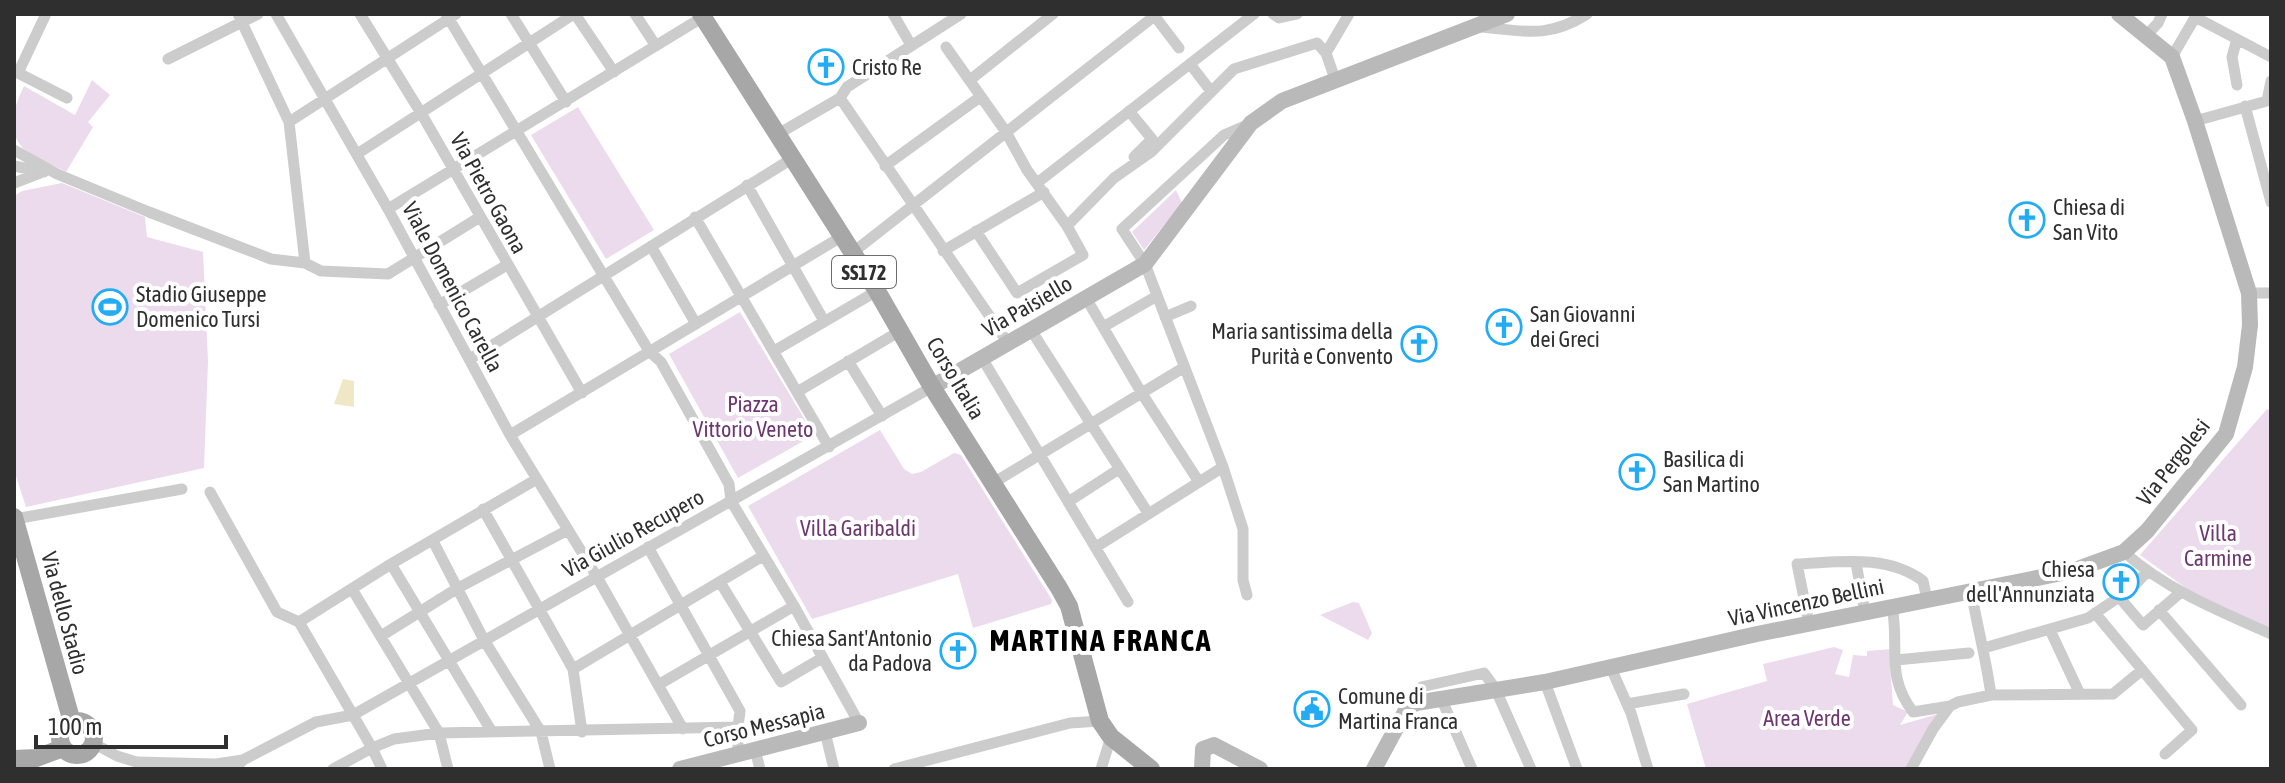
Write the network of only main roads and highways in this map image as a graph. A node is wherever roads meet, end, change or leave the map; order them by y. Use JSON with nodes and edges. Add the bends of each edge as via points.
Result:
{"nodes":[{"id":1,"x":704,"y":15,"type":"edge"},
{"id":2,"x":14,"y":518,"type":"edge"},
{"id":3,"x":22,"y":572,"type":"edge"},
{"id":4,"x":72,"y":722,"type":"junction"},
{"id":5,"x":63,"y":748,"type":"junction"},
{"id":6,"x":14,"y":759,"type":"edge"},
{"id":7,"x":1151,"y":769,"type":"edge"}],
"edges":[{"from":1,"to":7,"type":"main road","name":"Corso Italia","number":"SS172","via":[[1069,606],[1106,729]]},
{"from":2,"to":3,"type":"main road","name":"Via dello Stadio"},
{"from":3,"to":4,"type":"main road","name":"Via dello Stadio"},
{"from":4,"to":5,"type":"main road","via":[[61,733]]},
{"from":4,"to":5,"type":"main road","via":[[90,728],[93,743],[77,755]]},
{"from":5,"to":6,"type":"main road"}]}
